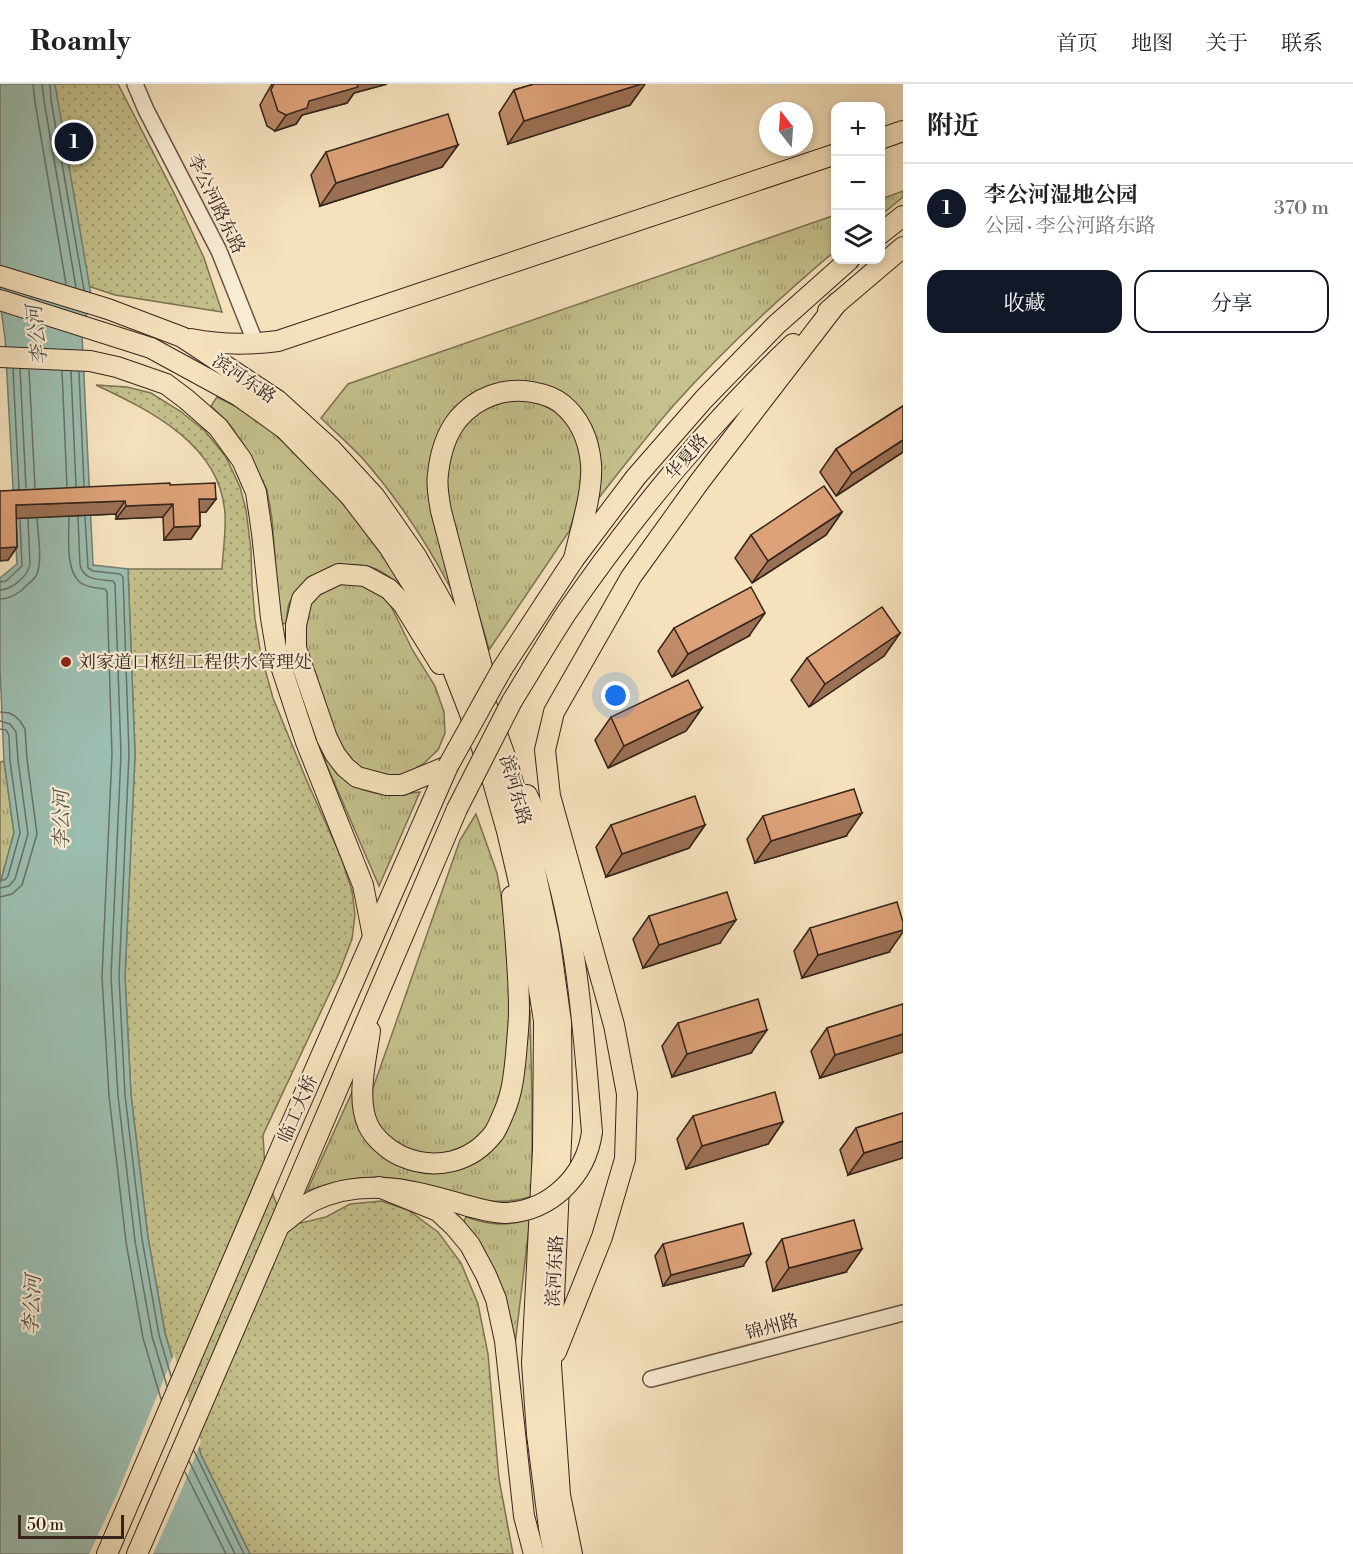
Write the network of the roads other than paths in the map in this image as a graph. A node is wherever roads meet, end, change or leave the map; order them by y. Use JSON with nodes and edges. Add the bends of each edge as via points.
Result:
{"nodes":[{"id":1,"x":135,"y":84,"type":"edge"},
{"id":2,"x":903,"y":131,"type":"edge"},
{"id":3,"x":885,"y":137,"type":"edge"},
{"id":4,"x":831,"y":156,"type":"edge"},
{"id":5,"x":903,"y":216,"type":"edge"},
{"id":6,"x":885,"y":230,"type":"edge"},
{"id":7,"x":903,"y":248,"type":"edge"},
{"id":8,"x":845,"y":264,"type":"edge"},
{"id":9,"x":0,"y":276,"type":"edge"},
{"id":10,"x":0,"y":300,"type":"edge"},
{"id":11,"x":837,"y":303,"type":"junction"},
{"id":12,"x":182,"y":337,"type":"junction"},
{"id":13,"x":256,"y":344,"type":"junction"},
{"id":14,"x":0,"y":357,"type":"edge"},
{"id":15,"x":574,"y":559,"type":"junction"},
{"id":16,"x":502,"y":669,"type":"joint"},
{"id":17,"x":512,"y":701,"type":"joint"},
{"id":18,"x":469,"y":711,"type":"junction"},
{"id":19,"x":493,"y":720,"type":"junction"},
{"id":20,"x":505,"y":756,"type":"junction"},
{"id":21,"x":448,"y":766,"type":"junction"},
{"id":22,"x":507,"y":831,"type":"junction"},
{"id":23,"x":373,"y":936,"type":"junction"},
{"id":24,"x":372,"y":1008,"type":"junction"},
{"id":25,"x":379,"y":1187,"type":"junction"},
{"id":26,"x":279,"y":1226,"type":"junction"},
{"id":27,"x":903,"y":1314,"type":"edge"},
{"id":28,"x":551,"y":1365,"type":"junction"},
{"id":29,"x":651,"y":1379,"type":"dead end"},
{"id":30,"x":107,"y":1554,"type":"edge"},
{"id":31,"x":137,"y":1554,"type":"edge"},
{"id":32,"x":534,"y":1554,"type":"edge"},
{"id":33,"x":554,"y":1554,"type":"edge"},
{"id":34,"x":572,"y":1554,"type":"edge"}],
"edges":[{"from":1,"to":13,"type":"street","name":"李公河路东路","via":[[219,251]]},
{"from":2,"to":3,"type":"main road"},
{"from":4,"to":13,"type":"main road","via":[[278,341]]},
{"from":5,"to":6,"type":"main road"},
{"from":7,"to":11,"type":"main road","name":"华夏路"},
{"from":8,"to":15,"type":"main road","name":"华夏路","via":[[776,325],[704,399],[636,477]]},
{"from":9,"to":12,"type":"main road","name":"滨河东路","via":[[108,309]]},
{"from":10,"to":18,"type":"main road","name":"滨河东路","via":[[151,348],[239,396],[285,429],[350,496],[389,547],[422,600]]},
{"from":11,"to":17,"type":"main road","name":"华夏路","via":[[762,374],[677,467],[566,614]]},
{"from":11,"to":28,"type":"main road","via":[[631,577],[554,712],[545,750],[550,796],[614,1025],[627,1094],[626,1159],[602,1237]]},
{"from":12,"to":13,"type":"main road","via":[[212,343]]},
{"from":12,"to":19,"type":"main road","name":"滨河东路","via":[[277,400],[332,450],[375,497],[416,556],[447,611]]},
{"from":14,"to":23,"type":"main road","via":[[90,361],[166,384],[218,427],[242,460],[256,492],[277,654],[306,742],[363,885]]},
{"from":15,"to":16,"type":"main road","name":"华夏路"},
{"from":15,"to":19,"type":"main road","via":[[590,489],[591,466],[582,430],[561,402],[544,394],[508,390],[489,395],[458,419],[449,433],[437,476],[441,511],[478,647]]},
{"from":16,"to":21,"type":"main road","name":"临工大桥","bridge":true},
{"from":17,"to":24,"type":"main road","name":"临工大桥","bridge":true,"via":[[457,809]]},
{"from":18,"to":21,"type":"main road","via":[[389,589],[366,576],[339,574],[314,586],[302,599],[296,648],[327,738],[345,767],[357,777],[402,785]]},
{"from":18,"to":22,"type":"main road","name":"滨河东路"},
{"from":19,"to":20,"type":"main road","name":"滨河东路"},
{"from":20,"to":25,"type":"main road","bridge":true,"via":[[542,829],[570,935],[582,1019],[590,1145],[573,1179],[554,1197],[526,1210],[495,1213],[431,1195]]},
{"from":20,"to":28,"type":"main road","name":"滨河东路","via":[[525,824],[549,936],[561,1022],[562,1119]]},
{"from":21,"to":23,"type":"main road","name":"临工大桥"},
{"from":22,"to":24,"type":"main road","via":[[519,1010],[513,1086],[495,1132],[477,1149],[457,1160],[435,1164],[414,1162],[380,1142],[363,1109]]},
{"from":22,"to":33,"type":"main road","name":"滨河东路","via":[[528,921],[544,1021],[543,1149],[532,1363],[537,1434]]},
{"from":23,"to":30,"type":"main road","name":"临工大桥"},
{"from":24,"to":26,"type":"main road","name":"临工大桥"},
{"from":25,"to":26,"type":"main road","via":[[335,1192],[311,1202]]},
{"from":25,"to":32,"type":"main road","via":[[438,1211],[470,1245],[486,1275],[505,1341],[524,1516]]},
{"from":26,"to":31,"type":"main road","name":"临工大桥"},
{"from":27,"to":29,"type":"street","name":"锦州路"},
{"from":28,"to":34,"type":"main road","name":"滨河东路","via":[[560,1495]]}]}
